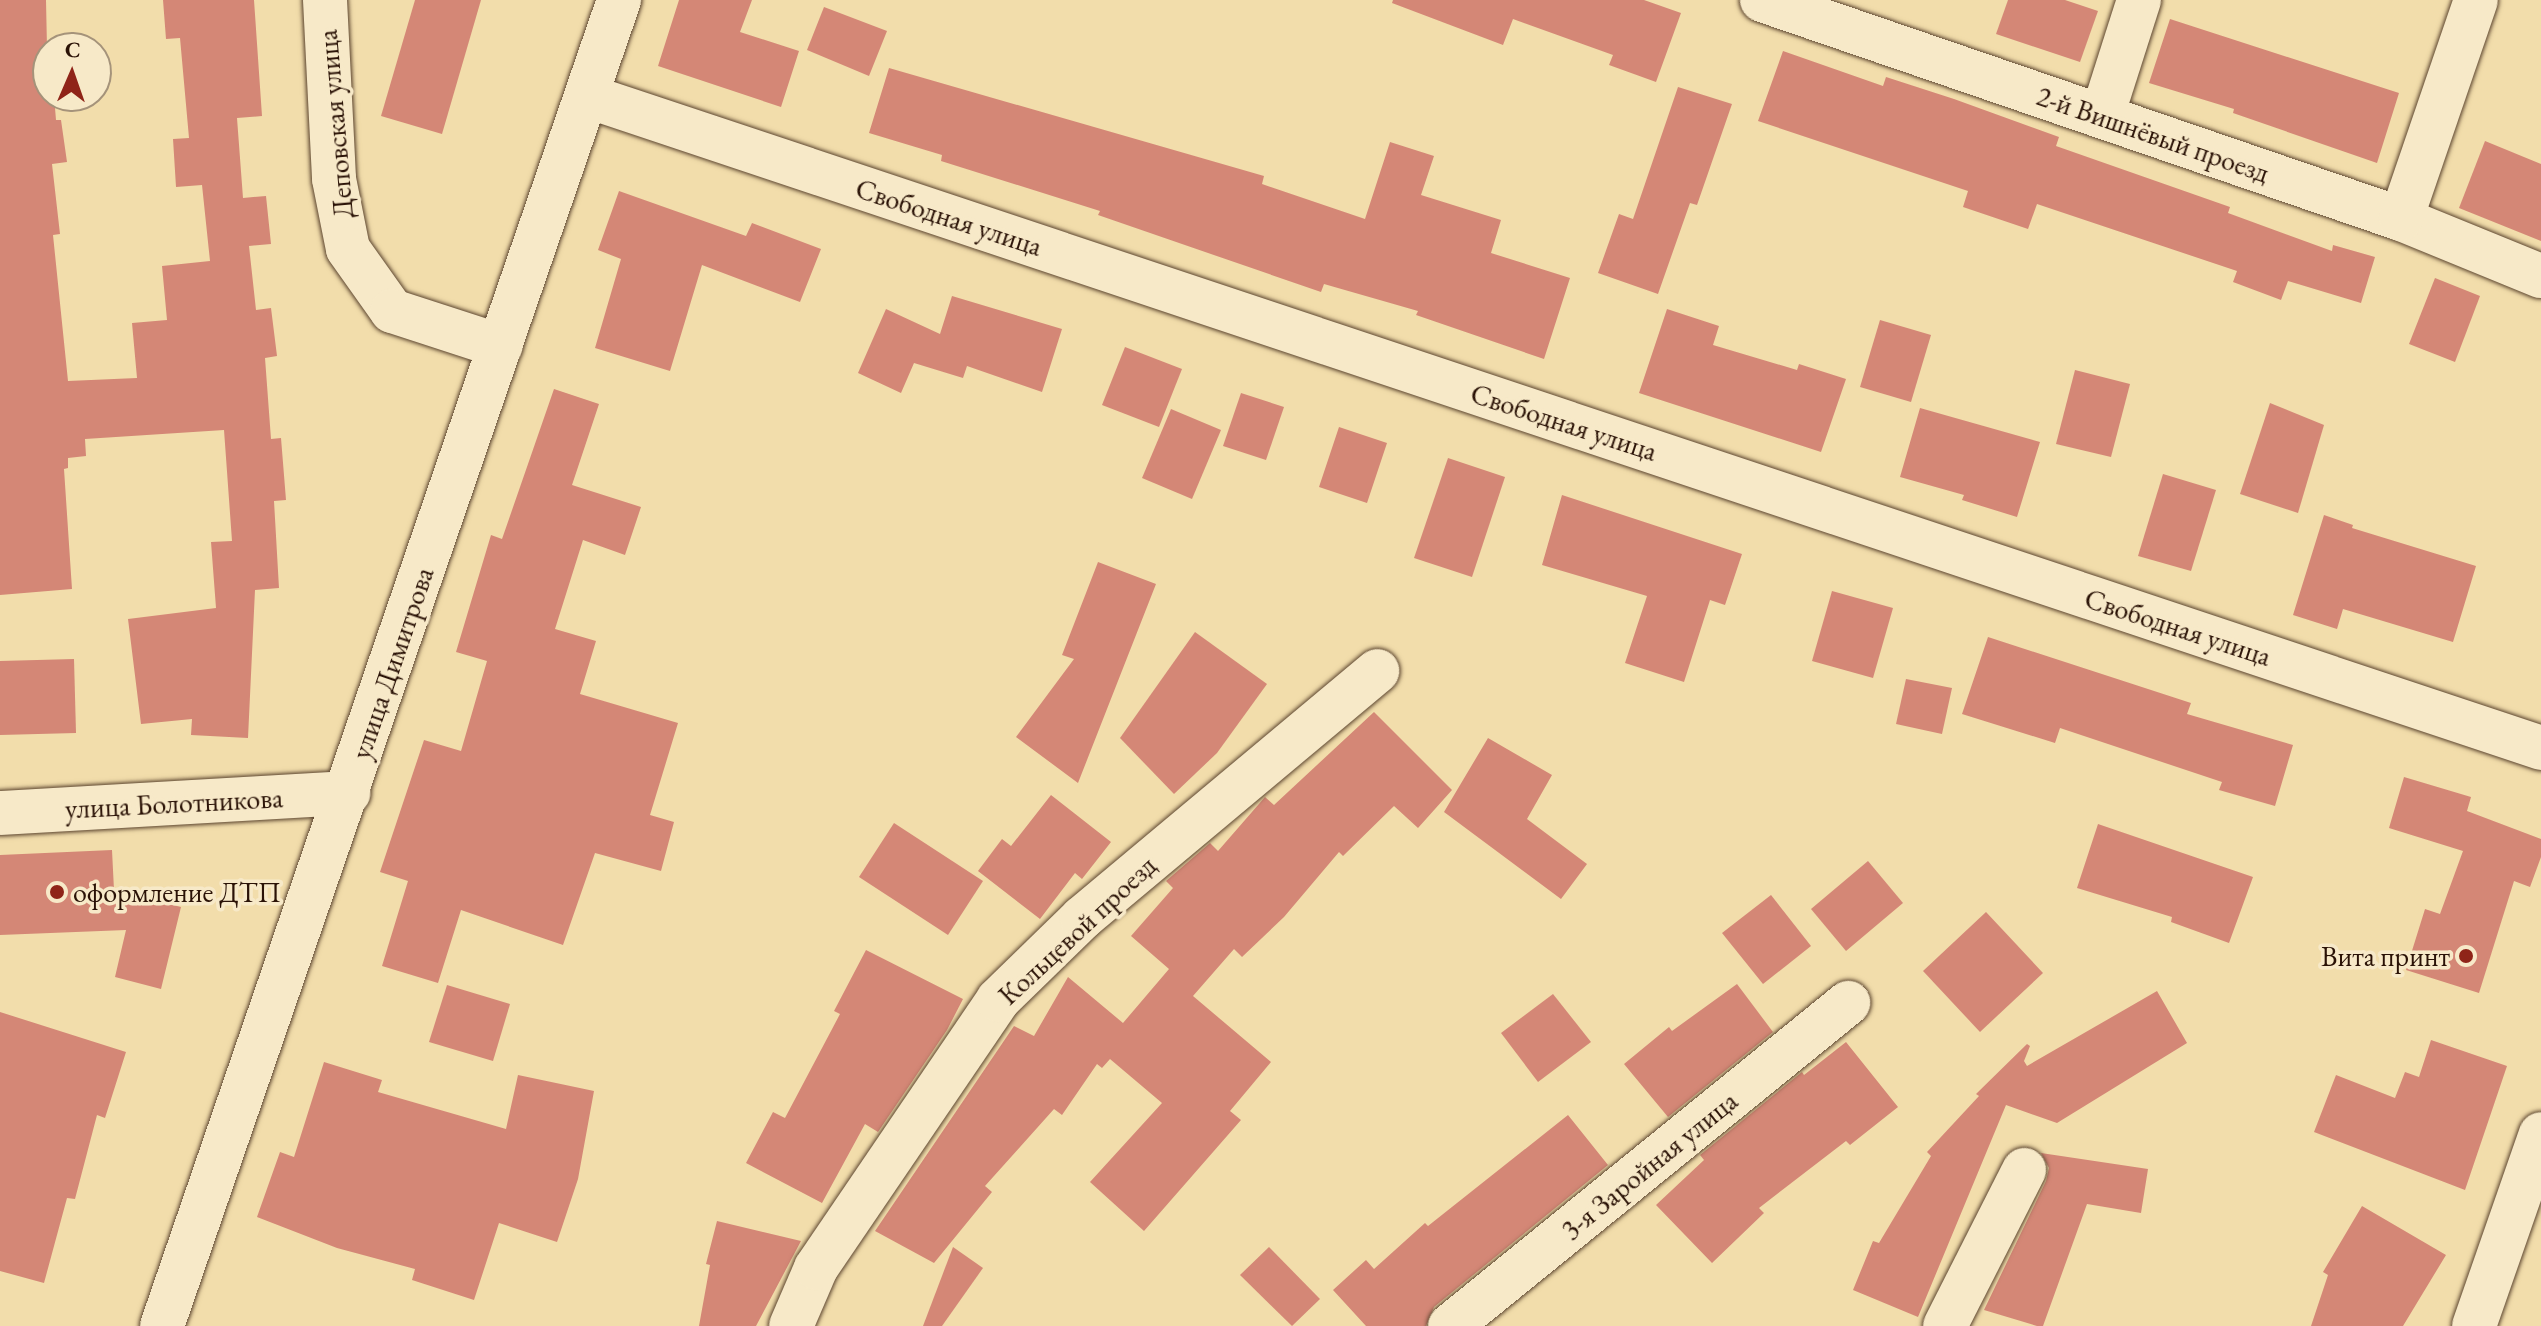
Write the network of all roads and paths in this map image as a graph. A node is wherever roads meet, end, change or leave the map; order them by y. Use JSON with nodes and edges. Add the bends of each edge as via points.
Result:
{"nodes":[{"id":1,"x":325,"y":0,"type":"edge"},
{"id":2,"x":619,"y":0,"type":"edge"},
{"id":3,"x":2139,"y":0,"type":"edge"},
{"id":4,"x":2476,"y":0,"type":"edge"},
{"id":5,"x":1772,"y":2,"type":"edge"},
{"id":6,"x":587,"y":96,"type":"junction"},
{"id":7,"x":2102,"y":116,"type":"junction"},
{"id":8,"x":2401,"y":219,"type":"junction"},
{"id":9,"x":2541,"y":276,"type":"edge"},
{"id":10,"x":500,"y":346,"type":"junction"},
{"id":11,"x":1377,"y":671,"type":"dead end"},
{"id":12,"x":2541,"y":748,"type":"edge"},
{"id":13,"x":348,"y":793,"type":"junction"},
{"id":14,"x":0,"y":813,"type":"edge"},
{"id":15,"x":1848,"y":1003,"type":"dead end"},
{"id":16,"x":2540,"y":1138,"type":"edge"},
{"id":17,"x":2024,"y":1170,"type":"dead end"},
{"id":18,"x":162,"y":1326,"type":"edge"},
{"id":19,"x":791,"y":1326,"type":"edge"},
{"id":20,"x":1450,"y":1326,"type":"edge"},
{"id":21,"x":1945,"y":1326,"type":"edge"},
{"id":22,"x":2474,"y":1326,"type":"edge"}],
"edges":[{"from":1,"to":10,"type":"street","name":"Деповская улица","via":[[334,179],[348,249],[392,311]]},
{"from":2,"to":6,"type":"street","name":"улица Димитрова"},
{"from":3,"to":7,"type":"street"},
{"from":4,"to":8,"type":"street"},
{"from":5,"to":7,"type":"street","name":"2-й Вишнёвый проезд"},
{"from":6,"to":10,"type":"street","name":"улица Димитрова"},
{"from":6,"to":12,"type":"street","name":"Свободная улица"},
{"from":7,"to":8,"type":"street","name":"2-й Вишнёвый проезд"},
{"from":8,"to":9,"type":"street","name":"2-й Вишнёвый проезд"},
{"from":10,"to":13,"type":"street","name":"улица Димитрова"},
{"from":11,"to":19,"type":"street","name":"Кольцевой проезд","via":[[1082,918],[998,1000],[816,1268]]},
{"from":13,"to":14,"type":"street","name":"улица Болотникова"},
{"from":13,"to":18,"type":"street","name":"улица Димитрова"},
{"from":15,"to":20,"type":"street","name":"3-я Заройная улица"},
{"from":16,"to":22,"type":"street"},
{"from":17,"to":21,"type":"street"}]}
